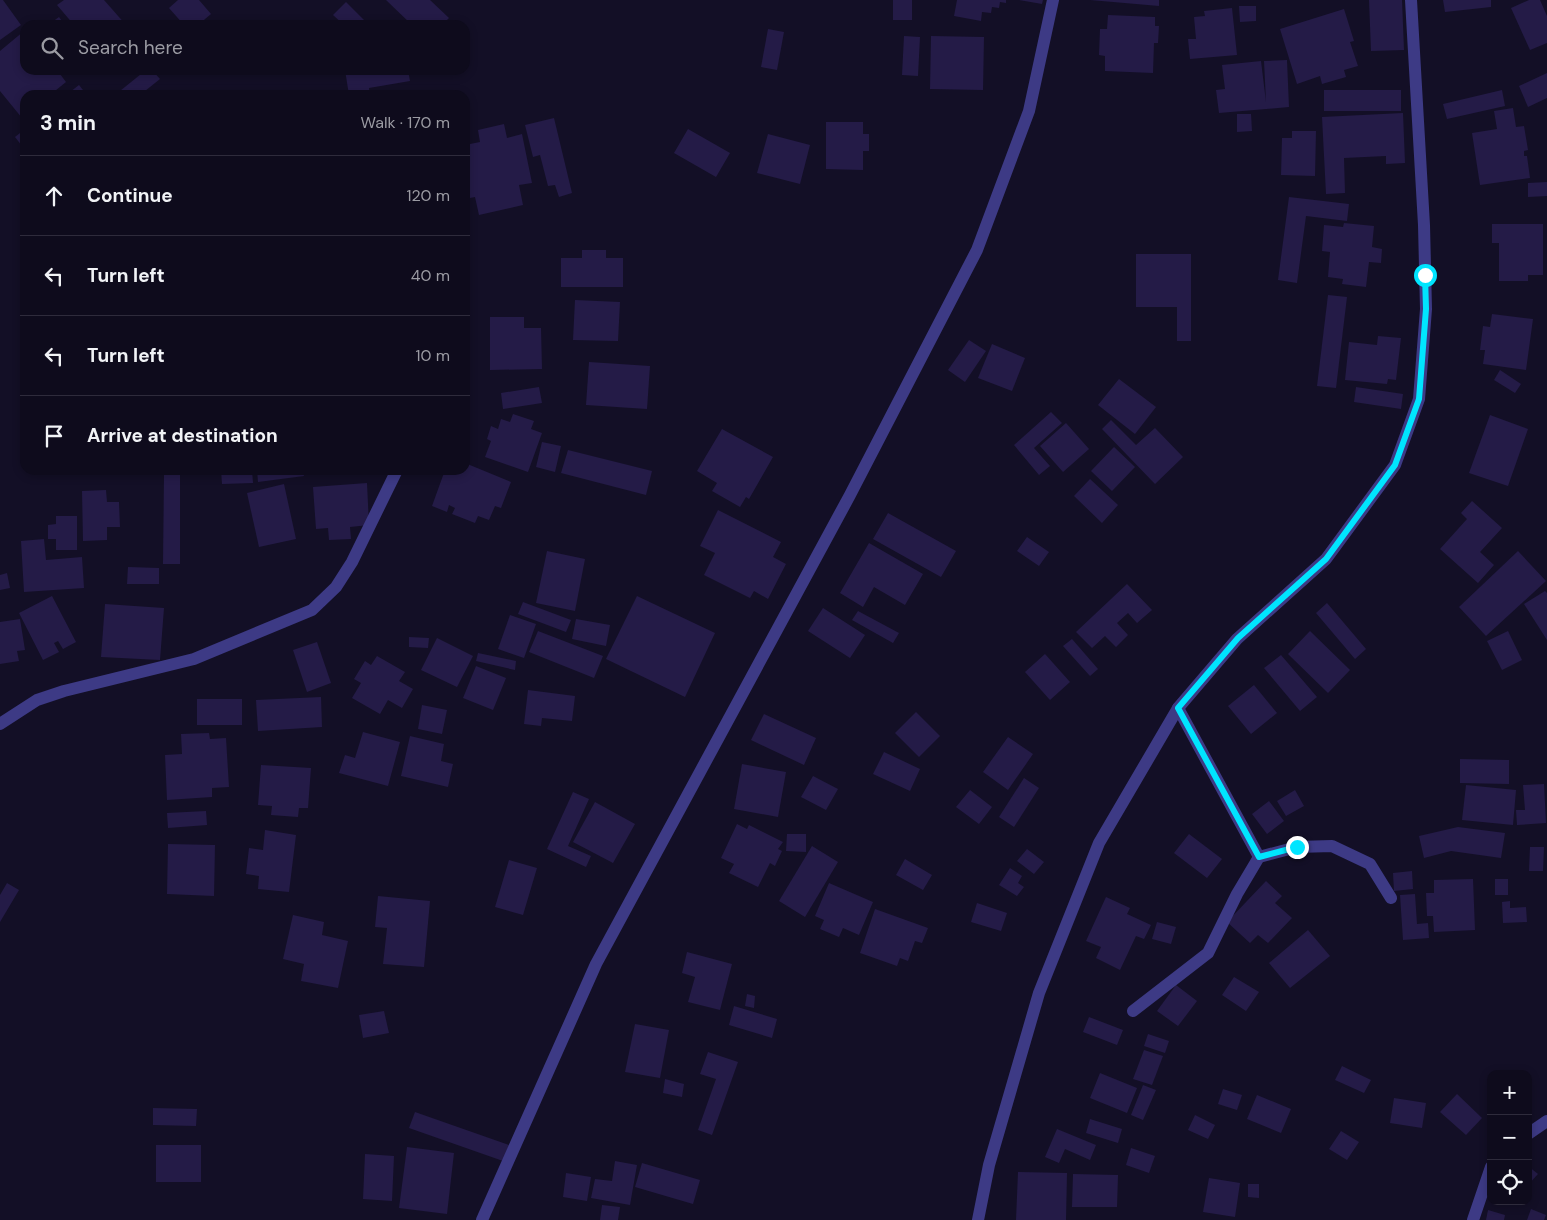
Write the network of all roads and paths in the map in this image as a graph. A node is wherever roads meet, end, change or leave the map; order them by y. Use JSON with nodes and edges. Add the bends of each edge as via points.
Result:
{"nodes":[{"id":1,"x":1053,"y":0,"type":"edge"},
{"id":2,"x":1411,"y":0,"type":"edge"},
{"id":3,"x":395,"y":475,"type":"edge"},
{"id":4,"x":1178,"y":708,"type":"junction"},
{"id":5,"x":0,"y":724,"type":"edge"},
{"id":6,"x":1259,"y":857,"type":"junction"},
{"id":7,"x":1391,"y":898,"type":"dead end"},
{"id":8,"x":1132,"y":1010,"type":"dead end"},
{"id":9,"x":1547,"y":1121,"type":"edge"},
{"id":10,"x":1532,"y":1131,"type":"edge"},
{"id":11,"x":1487,"y":1179,"type":"edge"},
{"id":12,"x":482,"y":1220,"type":"edge"},
{"id":13,"x":978,"y":1220,"type":"edge"},
{"id":14,"x":1473,"y":1220,"type":"edge"}],
"edges":[{"from":1,"to":12,"type":"street","via":[[1030,111],[976,250],[850,495],[596,964]]},
{"from":2,"to":4,"type":"street","via":[[1426,309],[1419,399],[1395,465],[1326,559],[1238,638]]},
{"from":3,"to":5,"type":"street","via":[[352,562],[336,587],[312,610],[194,660],[37,700]]},
{"from":4,"to":6,"type":"street"},
{"from":4,"to":13,"type":"street","via":[[1099,843],[1039,993],[989,1165]]},
{"from":6,"to":7,"type":"street","via":[[1297,847],[1332,846],[1370,864]]},
{"from":6,"to":8,"type":"street","via":[[1208,953]]},
{"from":9,"to":10,"type":"street"},
{"from":11,"to":14,"type":"street"}]}
